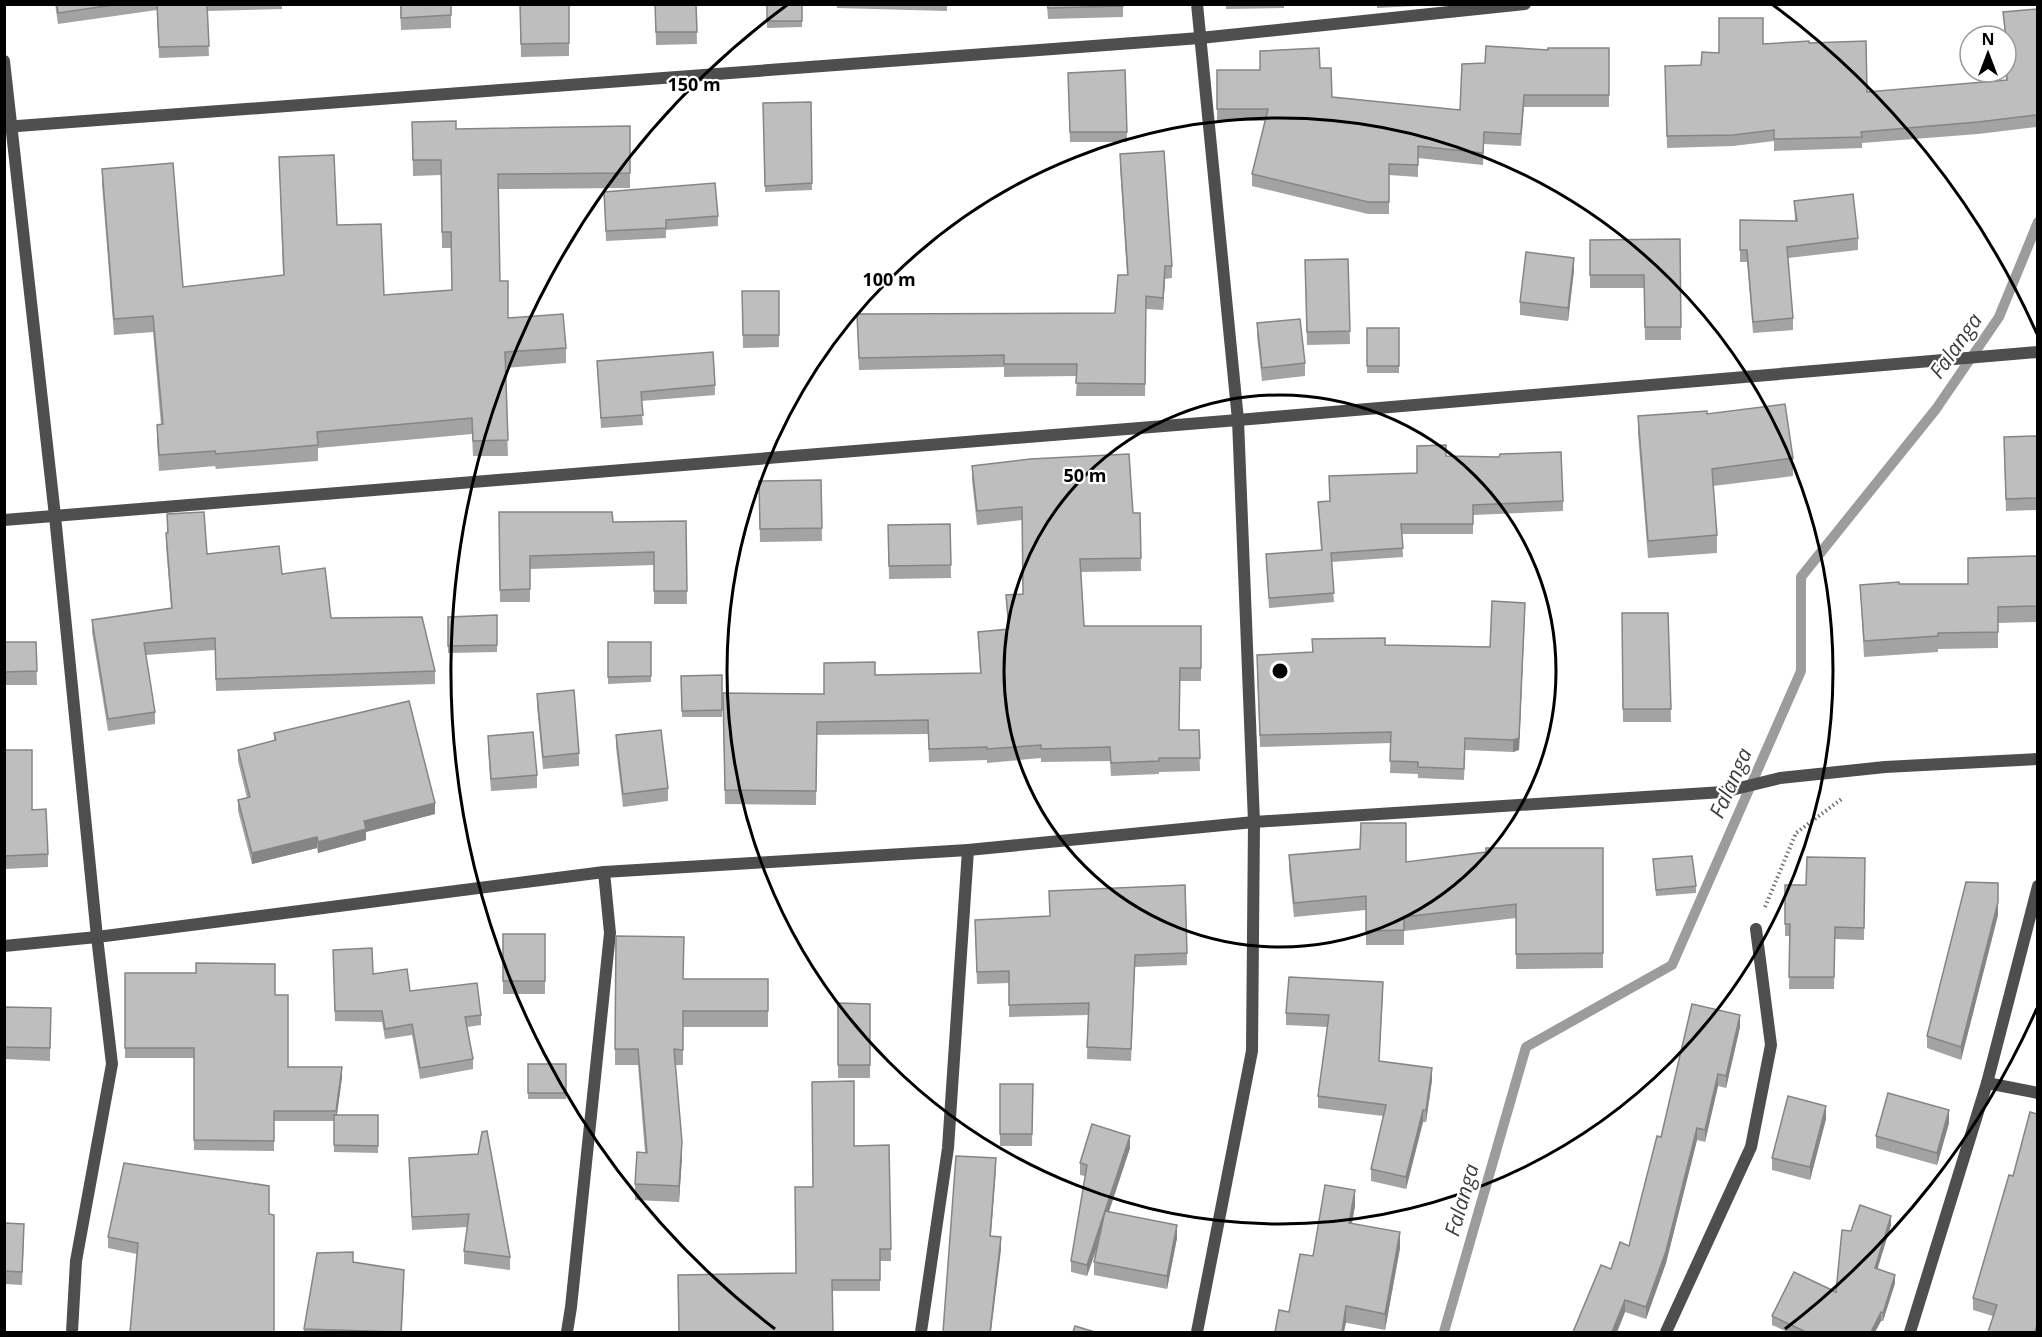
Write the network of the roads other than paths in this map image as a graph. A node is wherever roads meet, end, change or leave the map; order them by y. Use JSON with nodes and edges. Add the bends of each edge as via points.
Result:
{"nodes":[{"id":1,"x":1197,"y":4,"type":"edge"},
{"id":2,"x":1525,"y":4,"type":"edge"},
{"id":3,"x":1200,"y":38,"type":"junction"},
{"id":4,"x":4,"y":61,"type":"edge"},
{"id":5,"x":8,"y":127,"type":"edge"},
{"id":6,"x":2037,"y":352,"type":"edge"},
{"id":7,"x":1238,"y":420,"type":"junction"},
{"id":8,"x":55,"y":516,"type":"junction"},
{"id":9,"x":4,"y":520,"type":"edge"},
{"id":10,"x":2037,"y":759,"type":"edge"},
{"id":11,"x":1254,"y":822,"type":"junction"},
{"id":12,"x":968,"y":850,"type":"junction"},
{"id":13,"x":604,"y":872,"type":"junction"},
{"id":14,"x":2037,"y":886,"type":"edge"},
{"id":15,"x":1756,"y":929,"type":"road end"},
{"id":16,"x":98,"y":937,"type":"junction"},
{"id":17,"x":4,"y":946,"type":"edge"},
{"id":18,"x":1987,"y":1083,"type":"junction"},
{"id":19,"x":2037,"y":1093,"type":"edge"},
{"id":20,"x":72,"y":1332,"type":"edge"},
{"id":21,"x":567,"y":1332,"type":"edge"},
{"id":22,"x":921,"y":1332,"type":"edge"},
{"id":23,"x":1197,"y":1332,"type":"edge"},
{"id":24,"x":1665,"y":1332,"type":"edge"},
{"id":25,"x":1910,"y":1332,"type":"edge"}],
"edges":[{"from":1,"to":3,"type":"street"},
{"from":2,"to":3,"type":"street"},
{"from":3,"to":5,"type":"street"},
{"from":3,"to":7,"type":"street"},
{"from":4,"to":5,"type":"street"},
{"from":5,"to":8,"type":"street"},
{"from":6,"to":7,"type":"street"},
{"from":7,"to":8,"type":"street"},
{"from":7,"to":11,"type":"street"},
{"from":8,"to":9,"type":"street"},
{"from":8,"to":16,"type":"street"},
{"from":10,"to":11,"type":"street","via":[[1885,767],[1780,778],[1723,792]]},
{"from":11,"to":12,"type":"street"},
{"from":11,"to":23,"type":"street","via":[[1252,1051]]},
{"from":12,"to":13,"type":"street"},
{"from":12,"to":22,"type":"street","via":[[948,1148]]},
{"from":13,"to":16,"type":"street"},
{"from":13,"to":21,"type":"street","via":[[610,933]]},
{"from":14,"to":18,"type":"street"},
{"from":15,"to":24,"type":"street","via":[[1771,1045],[1751,1147]]},
{"from":16,"to":17,"type":"street"},
{"from":16,"to":20,"type":"street","via":[[112,1064],[76,1261]]},
{"from":18,"to":19,"type":"street"},
{"from":18,"to":25,"type":"street"}]}
